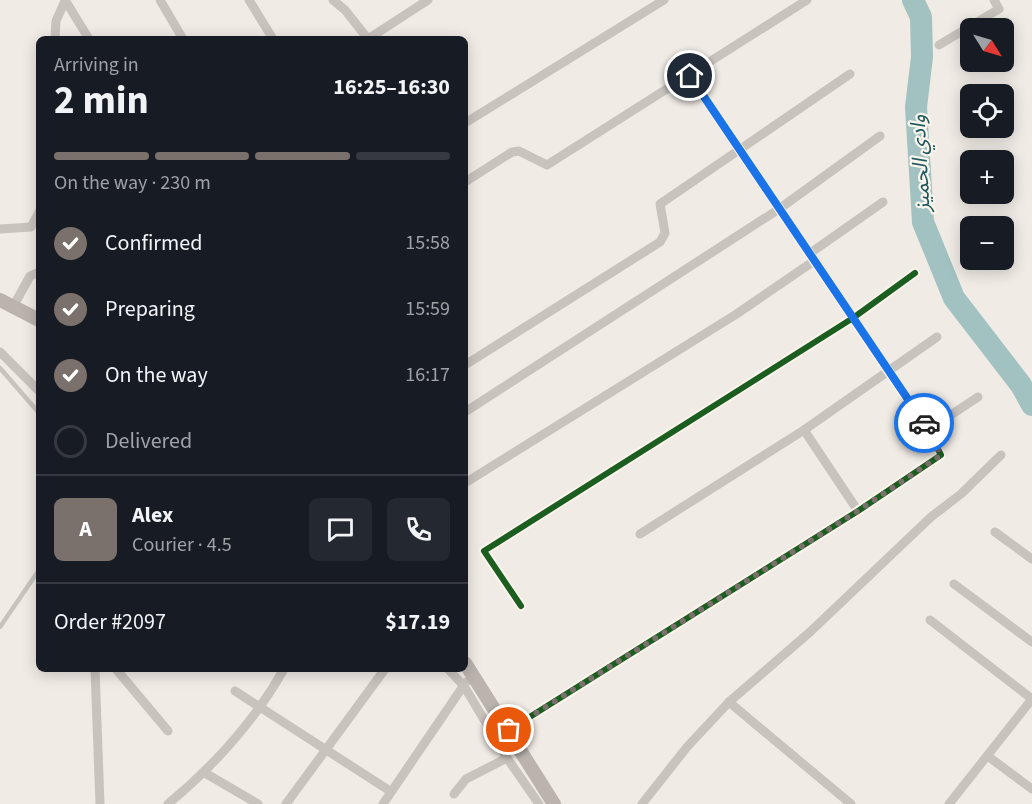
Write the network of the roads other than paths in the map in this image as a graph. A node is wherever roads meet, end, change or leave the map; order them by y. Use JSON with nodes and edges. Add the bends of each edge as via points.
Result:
{"nodes":[{"id":1,"x":160,"y":0,"type":"edge"},
{"id":2,"x":249,"y":0,"type":"edge"},
{"id":3,"x":333,"y":0,"type":"edge"},
{"id":4,"x":428,"y":0,"type":"edge"},
{"id":5,"x":664,"y":0,"type":"edge"},
{"id":6,"x":807,"y":0,"type":"edge"},
{"id":7,"x":994,"y":0,"type":"edge"},
{"id":8,"x":65,"y":1,"type":"edge"},
{"id":9,"x":56,"y":36,"type":"edge"},
{"id":10,"x":87,"y":36,"type":"edge"},
{"id":11,"x":181,"y":36,"type":"edge"},
{"id":12,"x":271,"y":36,"type":"edge"},
{"id":13,"x":366,"y":36,"type":"edge"},
{"id":14,"x":373,"y":36,"type":"edge"},
{"id":15,"x":939,"y":45,"type":"dead end"},
{"id":16,"x":850,"y":74,"type":"dead end"},
{"id":17,"x":690,"y":76,"type":"junction"},
{"id":18,"x":468,"y":121,"type":"edge"},
{"id":19,"x":880,"y":136,"type":"dead end"},
{"id":20,"x":739,"y":150,"type":"junction"},
{"id":21,"x":468,"y":180,"type":"edge"},
{"id":22,"x":883,"y":202,"type":"dead end"},
{"id":23,"x":779,"y":209,"type":"junction"},
{"id":24,"x":36,"y":218,"type":"edge"},
{"id":25,"x":0,"y":229,"type":"edge"},
{"id":26,"x":812,"y":258,"type":"junction"},
{"id":27,"x":36,"y":273,"type":"edge"},
{"id":28,"x":915,"y":273,"type":"dead end"},
{"id":29,"x":0,"y":300,"type":"edge"},
{"id":30,"x":13,"y":307,"type":"junction"},
{"id":31,"x":36,"y":318,"type":"edge"},
{"id":32,"x":852,"y":318,"type":"junction"},
{"id":33,"x":937,"y":337,"type":"dead end"},
{"id":34,"x":0,"y":352,"type":"edge"},
{"id":35,"x":468,"y":363,"type":"edge"},
{"id":36,"x":0,"y":368,"type":"edge"},
{"id":37,"x":889,"y":372,"type":"junction"},
{"id":38,"x":36,"y":388,"type":"edge"},
{"id":39,"x":978,"y":397,"type":"dead end"},
{"id":40,"x":36,"y":410,"type":"edge"},
{"id":41,"x":468,"y":410,"type":"edge"},
{"id":42,"x":804,"y":429,"type":"junction"},
{"id":43,"x":928,"y":430,"type":"junction"},
{"id":44,"x":1000,"y":455,"type":"dead end"},
{"id":45,"x":468,"y":481,"type":"edge"},
{"id":46,"x":858,"y":511,"type":"junction"},
{"id":47,"x":995,"y":532,"type":"dead end"},
{"id":48,"x":640,"y":534,"type":"dead end"},
{"id":49,"x":1032,"y":559,"type":"edge"},
{"id":50,"x":36,"y":574,"type":"edge"},
{"id":51,"x":954,"y":584,"type":"dead end"},
{"id":52,"x":521,"y":606,"type":"dead end"},
{"id":53,"x":930,"y":620,"type":"dead end"},
{"id":54,"x":0,"y":627,"type":"edge"},
{"id":55,"x":1032,"y":642,"type":"edge"},
{"id":56,"x":468,"y":668,"type":"edge"},
{"id":57,"x":95,"y":672,"type":"edge"},
{"id":58,"x":119,"y":672,"type":"edge"},
{"id":59,"x":282,"y":672,"type":"edge"},
{"id":60,"x":383,"y":672,"type":"edge"},
{"id":61,"x":451,"y":672,"type":"edge"},
{"id":62,"x":467,"y":672,"type":"edge"},
{"id":63,"x":464,"y":686,"type":"junction"},
{"id":64,"x":235,"y":691,"type":"dead end"},
{"id":65,"x":1032,"y":699,"type":"edge"},
{"id":66,"x":729,"y":702,"type":"junction"},
{"id":67,"x":262,"y":707,"type":"junction"},
{"id":68,"x":168,"y":730,"type":"dead end"},
{"id":69,"x":509,"y":730,"type":"junction"},
{"id":70,"x":324,"y":748,"type":"junction"},
{"id":71,"x":988,"y":757,"type":"junction"},
{"id":72,"x":507,"y":758,"type":"junction"},
{"id":73,"x":205,"y":773,"type":"junction"},
{"id":74,"x":1032,"y":789,"type":"edge"},
{"id":75,"x":390,"y":790,"type":"junction"},
{"id":76,"x":454,"y":794,"type":"dead end"},
{"id":77,"x":100,"y":804,"type":"edge"},
{"id":78,"x":168,"y":804,"type":"edge"},
{"id":79,"x":258,"y":804,"type":"edge"},
{"id":80,"x":286,"y":804,"type":"edge"},
{"id":81,"x":383,"y":804,"type":"edge"},
{"id":82,"x":539,"y":804,"type":"edge"},
{"id":83,"x":554,"y":804,"type":"edge"},
{"id":84,"x":642,"y":804,"type":"edge"},
{"id":85,"x":852,"y":804,"type":"edge"},
{"id":86,"x":949,"y":804,"type":"edge"}],
"edges":[{"from":1,"to":11,"type":"street"},
{"from":2,"to":12,"type":"street"},
{"from":3,"to":13,"type":"street"},
{"from":4,"to":14,"type":"street"},
{"from":5,"to":18,"type":"street"},
{"from":6,"to":17,"type":"street"},
{"from":7,"to":15,"type":"street","via":[[999,9]]},
{"from":8,"to":9,"type":"street","via":[[56,21]]},
{"from":8,"to":10,"type":"street"},
{"from":16,"to":20,"type":"street"},
{"from":17,"to":20,"type":"street"},
{"from":17,"to":21,"type":"street","via":[[547,165],[519,151],[512,152]]},
{"from":19,"to":23,"type":"street"},
{"from":20,"to":23,"type":"street"},
{"from":20,"to":35,"type":"street","via":[[660,204],[665,233],[660,242]]},
{"from":22,"to":26,"type":"street"},
{"from":23,"to":26,"type":"street"},
{"from":23,"to":41,"type":"street"},
{"from":24,"to":25,"type":"street","via":[[32,227]]},
{"from":26,"to":32,"type":"street"},
{"from":26,"to":45,"type":"street","via":[[735,315]]},
{"from":27,"to":30,"type":"street","via":[[30,276]]},
{"from":28,"to":32,"type":"street"},
{"from":29,"to":30,"type":"main road"},
{"from":30,"to":31,"type":"main road"},
{"from":32,"to":37,"type":"street"},
{"from":32,"to":52,"type":"street","via":[[484,551]]},
{"from":33,"to":37,"type":"street"},
{"from":34,"to":38,"type":"street"},
{"from":36,"to":40,"type":"lane"},
{"from":37,"to":42,"type":"street"},
{"from":37,"to":43,"type":"street"},
{"from":39,"to":43,"type":"street"},
{"from":42,"to":46,"type":"street"},
{"from":42,"to":48,"type":"street"},
{"from":43,"to":46,"type":"street","via":[[941,455]]},
{"from":44,"to":66,"type":"street"},
{"from":46,"to":69,"type":"street"},
{"from":47,"to":49,"type":"street"},
{"from":50,"to":54,"type":"lane"},
{"from":51,"to":55,"type":"street"},
{"from":53,"to":65,"type":"street"},
{"from":56,"to":69,"type":"main road"},
{"from":57,"to":77,"type":"street"},
{"from":58,"to":68,"type":"street"},
{"from":59,"to":67,"type":"street"},
{"from":60,"to":70,"type":"street"},
{"from":61,"to":63,"type":"street"},
{"from":62,"to":63,"type":"street"},
{"from":63,"to":72,"type":"street"},
{"from":63,"to":75,"type":"street"},
{"from":64,"to":67,"type":"street"},
{"from":65,"to":71,"type":"street"},
{"from":66,"to":84,"type":"street"},
{"from":66,"to":85,"type":"street"},
{"from":67,"to":70,"type":"street"},
{"from":67,"to":73,"type":"street"},
{"from":69,"to":83,"type":"main road"},
{"from":70,"to":75,"type":"street"},
{"from":70,"to":80,"type":"street"},
{"from":71,"to":74,"type":"street"},
{"from":71,"to":86,"type":"street"},
{"from":72,"to":76,"type":"street","via":[[466,779]]},
{"from":72,"to":82,"type":"street"},
{"from":73,"to":78,"type":"street"},
{"from":73,"to":79,"type":"street"},
{"from":75,"to":81,"type":"street"}]}
